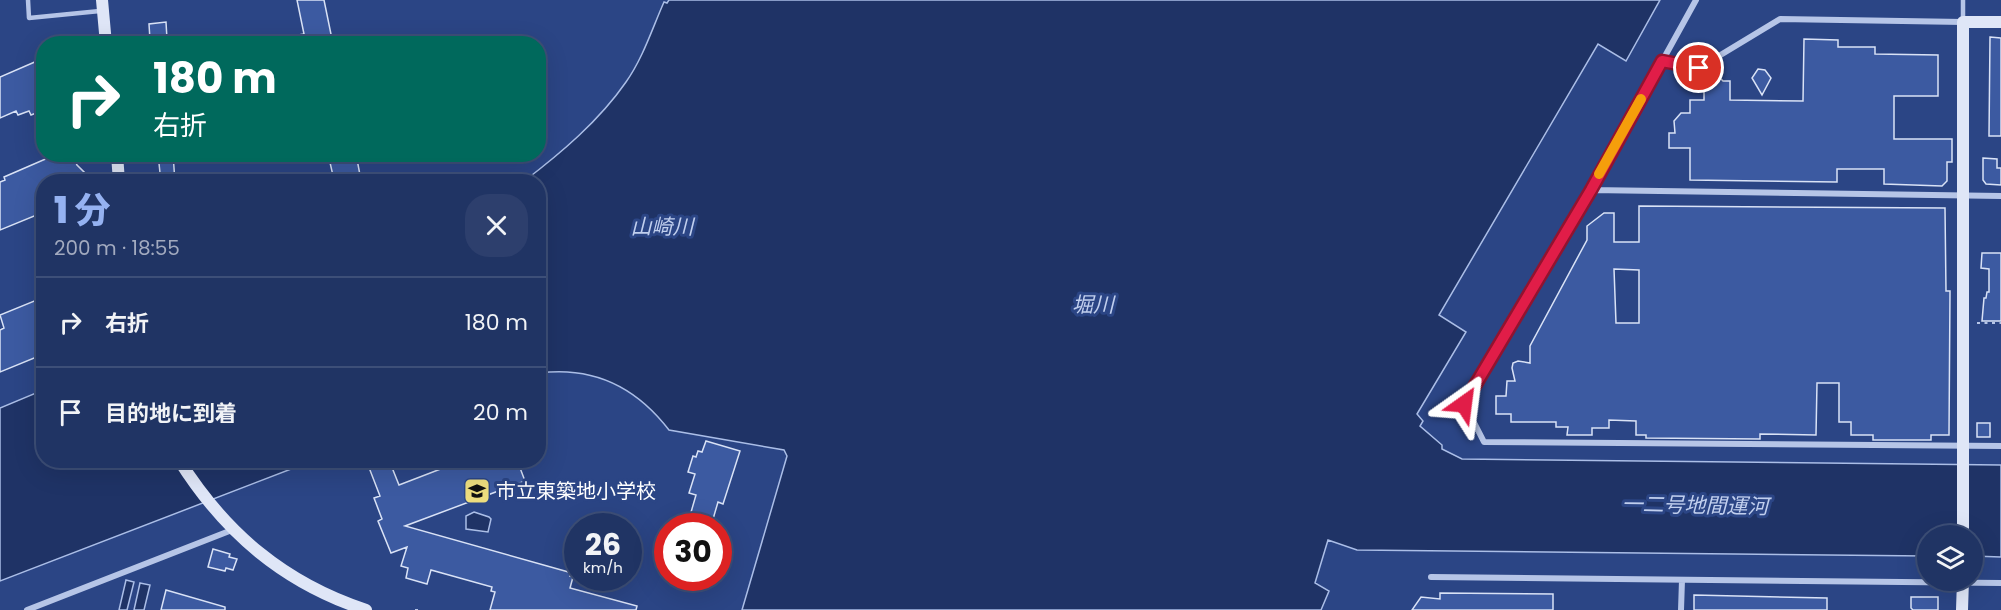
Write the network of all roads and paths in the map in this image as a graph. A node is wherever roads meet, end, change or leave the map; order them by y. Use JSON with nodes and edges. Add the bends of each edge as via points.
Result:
{"nodes":[{"id":1,"x":28,"y":0,"type":"edge"},
{"id":2,"x":1696,"y":0,"type":"edge"},
{"id":3,"x":1963,"y":0,"type":"edge"},
{"id":4,"x":103,"y":6,"type":"edge"},
{"id":5,"x":1963,"y":22,"type":"junction"},
{"id":6,"x":2001,"y":22,"type":"edge"},
{"id":7,"x":105,"y":36,"type":"edge"},
{"id":8,"x":1662,"y":61,"type":"junction"},
{"id":9,"x":1591,"y":190,"type":"junction"},
{"id":10,"x":1963,"y":195,"type":"junction"},
{"id":11,"x":2001,"y":196,"type":"edge"},
{"id":12,"x":1963,"y":322,"type":"junction"},
{"id":13,"x":2001,"y":323,"type":"edge"},
{"id":14,"x":1962,"y":446,"type":"junction"},
{"id":15,"x":2001,"y":446,"type":"edge"},
{"id":16,"x":185,"y":468,"type":"edge"},
{"id":17,"x":1963,"y":525,"type":"edge"},
{"id":18,"x":232,"y":530,"type":"junction"},
{"id":19,"x":1431,"y":577,"type":"dead end"},
{"id":20,"x":1682,"y":580,"type":"junction"},
{"id":21,"x":1917,"y":582,"type":"edge"},
{"id":22,"x":1983,"y":583,"type":"edge"},
{"id":23,"x":2001,"y":583,"type":"edge"},
{"id":24,"x":1963,"y":591,"type":"edge"},
{"id":25,"x":415,"y":609,"type":"edge"},
{"id":26,"x":27,"y":610,"type":"edge"},
{"id":27,"x":366,"y":610,"type":"edge"},
{"id":28,"x":420,"y":610,"type":"edge"},
{"id":29,"x":1682,"y":610,"type":"edge"},
{"id":30,"x":1962,"y":610,"type":"edge"}],
"edges":[{"from":1,"to":4,"type":"lane","via":[[29,18]]},
{"from":2,"to":8,"type":"street"},
{"from":3,"to":5,"type":"lane"},
{"from":4,"to":7,"type":"street"},
{"from":5,"to":6,"type":"street"},
{"from":5,"to":8,"type":"street","via":[[1780,19],[1699,68]]},
{"from":5,"to":10,"type":"street"},
{"from":8,"to":9,"type":"street"},
{"from":9,"to":10,"type":"street"},
{"from":9,"to":14,"type":"street","via":[[1464,404],[1484,442]]},
{"from":10,"to":11,"type":"street"},
{"from":10,"to":12,"type":"street"},
{"from":12,"to":13,"type":"path"},
{"from":12,"to":14,"type":"street"},
{"from":14,"to":15,"type":"street"},
{"from":14,"to":17,"type":"street"},
{"from":16,"to":18,"type":"street"},
{"from":18,"to":26,"type":"street"},
{"from":18,"to":27,"type":"street","via":[[287,574],[335,600]]},
{"from":19,"to":20,"type":"street"},
{"from":20,"to":21,"type":"street"},
{"from":20,"to":29,"type":"street"},
{"from":22,"to":23,"type":"street"},
{"from":24,"to":30,"type":"street"},
{"from":25,"to":28,"type":"path"}]}
